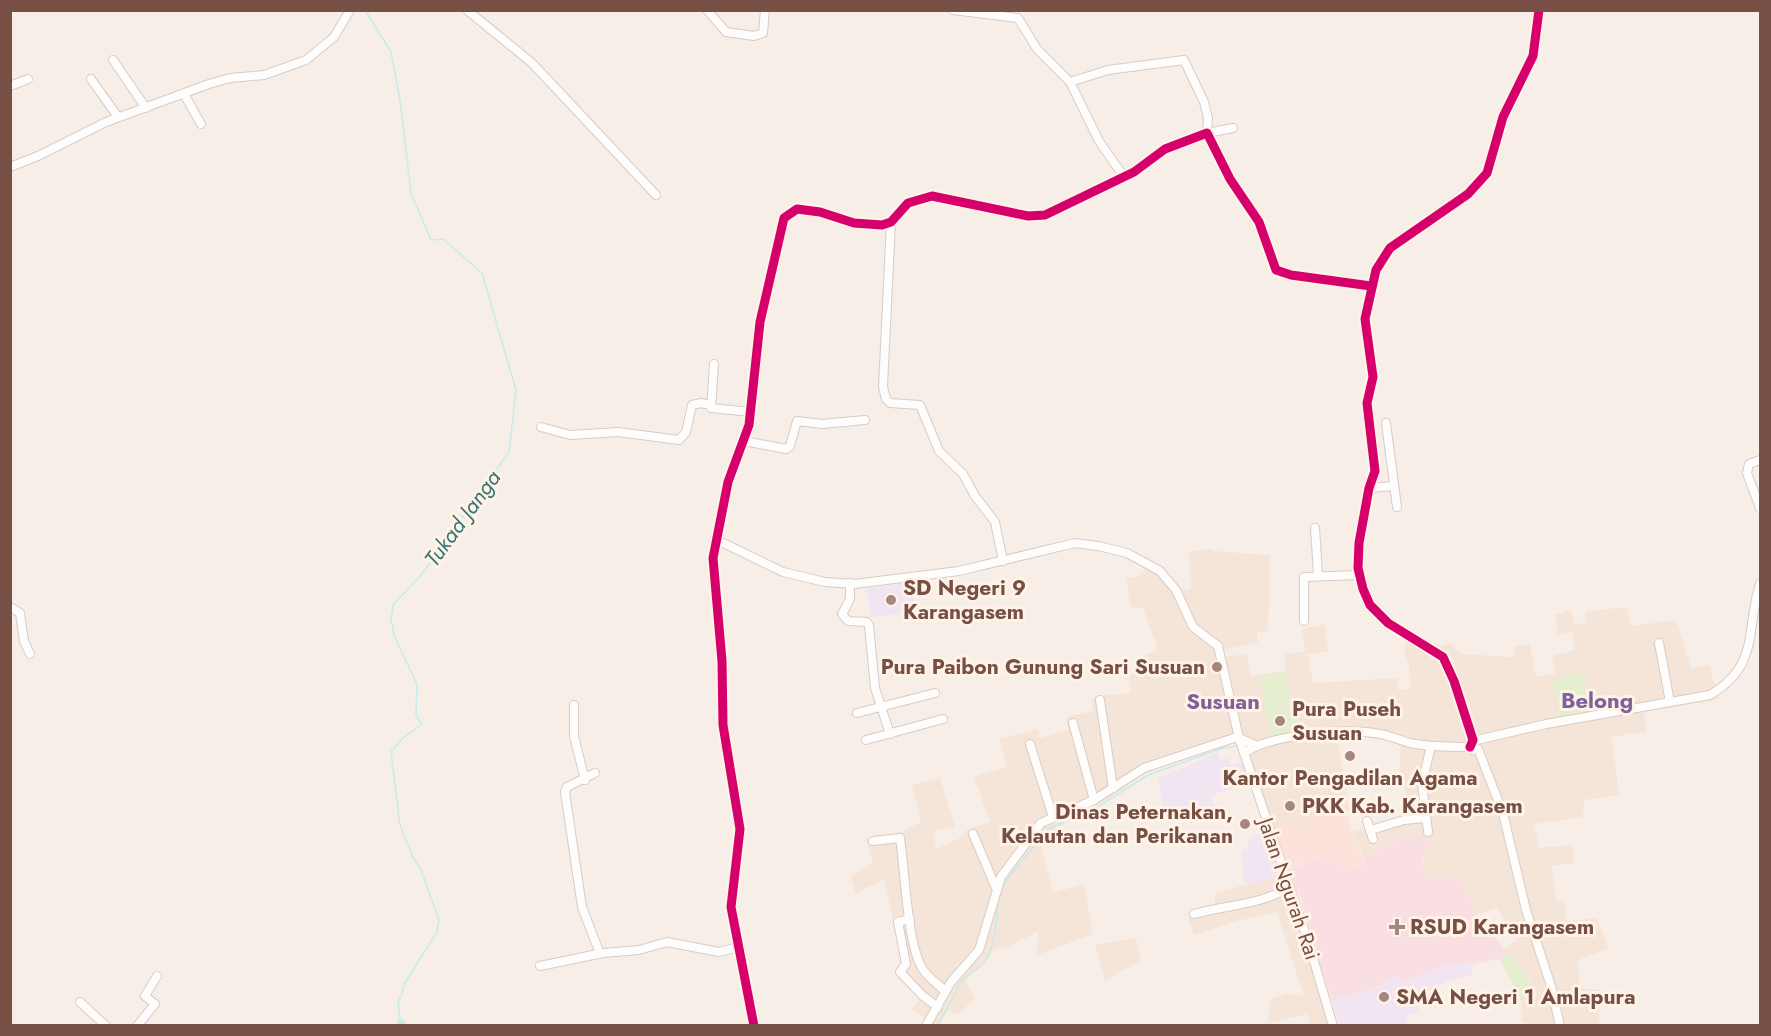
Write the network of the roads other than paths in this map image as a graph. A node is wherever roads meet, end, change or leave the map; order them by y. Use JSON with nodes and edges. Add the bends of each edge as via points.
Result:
{"nodes":[{"id":1,"x":467,"y":10,"type":"edge"},
{"id":2,"x":707,"y":10,"type":"edge"},
{"id":3,"x":765,"y":10,"type":"edge"},
{"id":4,"x":953,"y":10,"type":"edge"},
{"id":5,"x":1539,"y":10,"type":"edge"},
{"id":6,"x":350,"y":11,"type":"edge"},
{"id":7,"x":1011,"y":13,"type":"edge"},
{"id":8,"x":112,"y":60,"type":"dead end"},
{"id":9,"x":28,"y":79,"type":"dead end"},
{"id":10,"x":91,"y":79,"type":"dead end"},
{"id":11,"x":1070,"y":82,"type":"junction"},
{"id":12,"x":10,"y":86,"type":"edge"},
{"id":13,"x":184,"y":94,"type":"junction"},
{"id":14,"x":146,"y":108,"type":"junction"},
{"id":15,"x":118,"y":117,"type":"junction"},
{"id":16,"x":201,"y":124,"type":"dead end"},
{"id":17,"x":1233,"y":128,"type":"dead end"},
{"id":18,"x":1208,"y":133,"type":"junction"},
{"id":19,"x":10,"y":167,"type":"edge"},
{"id":20,"x":1124,"y":177,"type":"junction"},
{"id":21,"x":656,"y":195,"type":"dead end"},
{"id":22,"x":891,"y":222,"type":"junction"},
{"id":23,"x":1371,"y":286,"type":"junction"},
{"id":24,"x":714,"y":364,"type":"dead end"},
{"id":25,"x":710,"y":405,"type":"junction"},
{"id":26,"x":752,"y":412,"type":"junction"},
{"id":27,"x":865,"y":420,"type":"dead end"},
{"id":28,"x":1370,"y":424,"type":"junction"},
{"id":29,"x":542,"y":427,"type":"dead end"},
{"id":30,"x":744,"y":441,"type":"junction"},
{"id":31,"x":1761,"y":460,"type":"edge"},
{"id":32,"x":1394,"y":486,"type":"junction"},
{"id":33,"x":1369,"y":488,"type":"junction"},
{"id":34,"x":1397,"y":507,"type":"dead end"},
{"id":35,"x":1761,"y":508,"type":"edge"},
{"id":36,"x":1315,"y":528,"type":"dead end"},
{"id":37,"x":715,"y":539,"type":"junction"},
{"id":38,"x":1003,"y":561,"type":"junction"},
{"id":39,"x":1318,"y":575,"type":"junction"},
{"id":40,"x":1359,"y":575,"type":"junction"},
{"id":41,"x":850,"y":583,"type":"junction"},
{"id":42,"x":1761,"y":584,"type":"edge"},
{"id":43,"x":11,"y":606,"type":"edge"},
{"id":44,"x":1304,"y":621,"type":"dead end"},
{"id":45,"x":1659,"y":643,"type":"dead end"},
{"id":46,"x":30,"y":654,"type":"dead end"},
{"id":47,"x":935,"y":693,"type":"dead end"},
{"id":48,"x":1100,"y":700,"type":"dead end"},
{"id":49,"x":1670,"y":702,"type":"junction"},
{"id":50,"x":574,"y":705,"type":"dead end"},
{"id":51,"x":882,"y":707,"type":"junction"},
{"id":52,"x":857,"y":713,"type":"dead end"},
{"id":53,"x":943,"y":719,"type":"dead end"},
{"id":54,"x":1073,"y":723,"type":"dead end"},
{"id":55,"x":890,"y":734,"type":"junction"},
{"id":56,"x":1239,"y":738,"type":"junction"},
{"id":57,"x":866,"y":740,"type":"dead end"},
{"id":58,"x":1030,"y":744,"type":"dead end"},
{"id":59,"x":1475,"y":744,"type":"junction"},
{"id":60,"x":1255,"y":745,"type":"junction"},
{"id":61,"x":1431,"y":746,"type":"junction"},
{"id":62,"x":1244,"y":753,"type":"junction"},
{"id":63,"x":595,"y":773,"type":"dead end"},
{"id":64,"x":585,"y":780,"type":"junction"},
{"id":65,"x":1113,"y":788,"type":"junction"},
{"id":66,"x":1094,"y":800,"type":"junction"},
{"id":67,"x":1053,"y":817,"type":"junction"},
{"id":68,"x":1425,"y":818,"type":"junction"},
{"id":69,"x":1367,"y":821,"type":"dead end"},
{"id":70,"x":1371,"y":830,"type":"junction"},
{"id":71,"x":1428,"y":832,"type":"dead end"},
{"id":72,"x":973,"y":834,"type":"dead end"},
{"id":73,"x":1373,"y":839,"type":"dead end"},
{"id":74,"x":873,"y":841,"type":"dead end"},
{"id":75,"x":1290,"y":887,"type":"junction"},
{"id":76,"x":996,"y":888,"type":"junction"},
{"id":77,"x":1194,"y":914,"type":"dead end"},
{"id":78,"x":910,"y":919,"type":"junction"},
{"id":79,"x":739,"y":947,"type":"junction"},
{"id":80,"x":600,"y":954,"type":"junction"},
{"id":81,"x":540,"y":966,"type":"dead end"},
{"id":82,"x":157,"y":976,"type":"dead end"},
{"id":83,"x":945,"y":992,"type":"junction"},
{"id":84,"x":80,"y":1002,"type":"dead end"},
{"id":85,"x":938,"y":1007,"type":"junction"},
{"id":86,"x":106,"y":1026,"type":"edge"},
{"id":87,"x":137,"y":1026,"type":"edge"},
{"id":88,"x":754,"y":1026,"type":"edge"},
{"id":89,"x":926,"y":1026,"type":"edge"},
{"id":90,"x":1333,"y":1026,"type":"edge"},
{"id":91,"x":1560,"y":1026,"type":"edge"}],
"edges":[{"from":1,"to":21,"type":"street","via":[[532,63]]},
{"from":2,"to":3,"type":"street","via":[[726,32],[754,36],[763,33]]},
{"from":4,"to":7,"type":"street"},
{"from":5,"to":23,"type":"street","via":[[1533,56],[1503,117],[1488,173],[1468,194],[1390,248]]},
{"from":6,"to":13,"type":"street","via":[[334,37],[306,60],[264,75],[216,81]]},
{"from":7,"to":11,"type":"street","via":[[1022,21],[1037,49]]},
{"from":8,"to":14,"type":"street"},
{"from":9,"to":12,"type":"street"},
{"from":10,"to":15,"type":"street"},
{"from":11,"to":18,"type":"street","via":[[1108,70],[1184,60],[1204,102]]},
{"from":11,"to":20,"type":"street","via":[[1099,141]]},
{"from":13,"to":14,"type":"street"},
{"from":13,"to":16,"type":"street"},
{"from":14,"to":15,"type":"street"},
{"from":15,"to":19,"type":"street"},
{"from":17,"to":18,"type":"street"},
{"from":18,"to":20,"type":"street","via":[[1165,149]]},
{"from":18,"to":23,"type":"street","via":[[1230,179],[1259,222],[1276,270]]},
{"from":20,"to":22,"type":"street","via":[[1045,215],[1028,216],[932,196],[908,202]]},
{"from":22,"to":26,"type":"street","via":[[867,225],[797,209],[784,218],[760,322]]},
{"from":22,"to":38,"type":"street","via":[[883,387],[886,399],[890,404],[920,405],[939,451],[963,474],[995,522]]},
{"from":23,"to":28,"type":"street","via":[[1364,331],[1373,376],[1367,403]]},
{"from":24,"to":25,"type":"street"},
{"from":25,"to":26,"type":"street","via":[[713,409]]},
{"from":25,"to":29,"type":"street","via":[[692,405],[686,432],[679,440],[618,432],[570,435]]},
{"from":26,"to":30,"type":"street"},
{"from":27,"to":30,"type":"street","via":[[828,424],[797,421],[786,449]]},
{"from":28,"to":32,"type":"street","via":[[1389,422]]},
{"from":28,"to":33,"type":"street","via":[[1375,471]]},
{"from":30,"to":37,"type":"street","via":[[728,482]]},
{"from":31,"to":35,"type":"street","via":[[1749,464],[1747,473]]},
{"from":32,"to":33,"type":"street"},
{"from":32,"to":34,"type":"street"},
{"from":33,"to":40,"type":"street","via":[[1359,543]]},
{"from":36,"to":39,"type":"street"},
{"from":37,"to":41,"type":"street","name":"Jalan Ngurah Rai","via":[[783,572],[825,582]]},
{"from":37,"to":79,"type":"street","via":[[723,725],[740,829],[731,907]]},
{"from":38,"to":41,"type":"street","name":"Jalan Ngurah Rai","via":[[959,571]]},
{"from":38,"to":56,"type":"street","name":"Jalan Ngurah Rai","via":[[1083,543],[1127,553],[1160,571],[1176,590],[1197,632],[1218,646]]},
{"from":39,"to":40,"type":"street"},
{"from":39,"to":44,"type":"street","via":[[1303,579]]},
{"from":40,"to":59,"type":"street","via":[[1376,613],[1443,657]]},
{"from":41,"to":51,"type":"street","via":[[850,599],[842,614],[850,622],[868,623],[873,676]]},
{"from":42,"to":49,"type":"street","via":[[1749,650],[1742,665],[1710,695]]},
{"from":43,"to":46,"type":"street","via":[[21,617]]},
{"from":45,"to":49,"type":"street"},
{"from":47,"to":51,"type":"street"},
{"from":48,"to":65,"type":"street"},
{"from":49,"to":59,"type":"street","via":[[1546,724]]},
{"from":50,"to":64,"type":"street","via":[[574,736]]},
{"from":51,"to":52,"type":"street"},
{"from":51,"to":55,"type":"street"},
{"from":53,"to":55,"type":"street"},
{"from":54,"to":66,"type":"street"},
{"from":55,"to":57,"type":"street"},
{"from":56,"to":60,"type":"street"},
{"from":56,"to":62,"type":"street","name":"Jalan Ngurah Rai"},
{"from":56,"to":65,"type":"street","via":[[1154,763]]},
{"from":58,"to":67,"type":"street"},
{"from":59,"to":61,"type":"street"},
{"from":59,"to":91,"type":"street","via":[[1503,813]]},
{"from":60,"to":61,"type":"street","via":[[1360,731]]},
{"from":60,"to":62,"type":"street"},
{"from":61,"to":68,"type":"street","via":[[1422,783]]},
{"from":62,"to":75,"type":"street","name":"Jalan Ngurah Rai"},
{"from":63,"to":64,"type":"street"},
{"from":64,"to":80,"type":"street","via":[[567,787],[565,792],[582,907]]},
{"from":65,"to":66,"type":"street"},
{"from":66,"to":67,"type":"street"},
{"from":67,"to":76,"type":"street","via":[[1037,828],[1006,868]]},
{"from":68,"to":70,"type":"street"},
{"from":68,"to":71,"type":"street"},
{"from":69,"to":70,"type":"street"},
{"from":70,"to":73,"type":"street"},
{"from":72,"to":76,"type":"street"},
{"from":74,"to":78,"type":"street","via":[[900,838]]},
{"from":75,"to":77,"type":"street","via":[[1263,900]]},
{"from":75,"to":90,"type":"street","name":"Jalan Ngurah Rai"},
{"from":76,"to":83,"type":"street","via":[[983,943]]},
{"from":78,"to":83,"type":"street","via":[[921,966]]},
{"from":78,"to":85,"type":"street","via":[[898,922],[906,964],[900,973]]},
{"from":79,"to":80,"type":"street","via":[[719,952],[667,942]]},
{"from":79,"to":88,"type":"street"},
{"from":80,"to":81,"type":"street"},
{"from":82,"to":87,"type":"street","via":[[145,996],[155,1004]]},
{"from":83,"to":85,"type":"street"},
{"from":84,"to":86,"type":"street"},
{"from":85,"to":89,"type":"street"}]}
